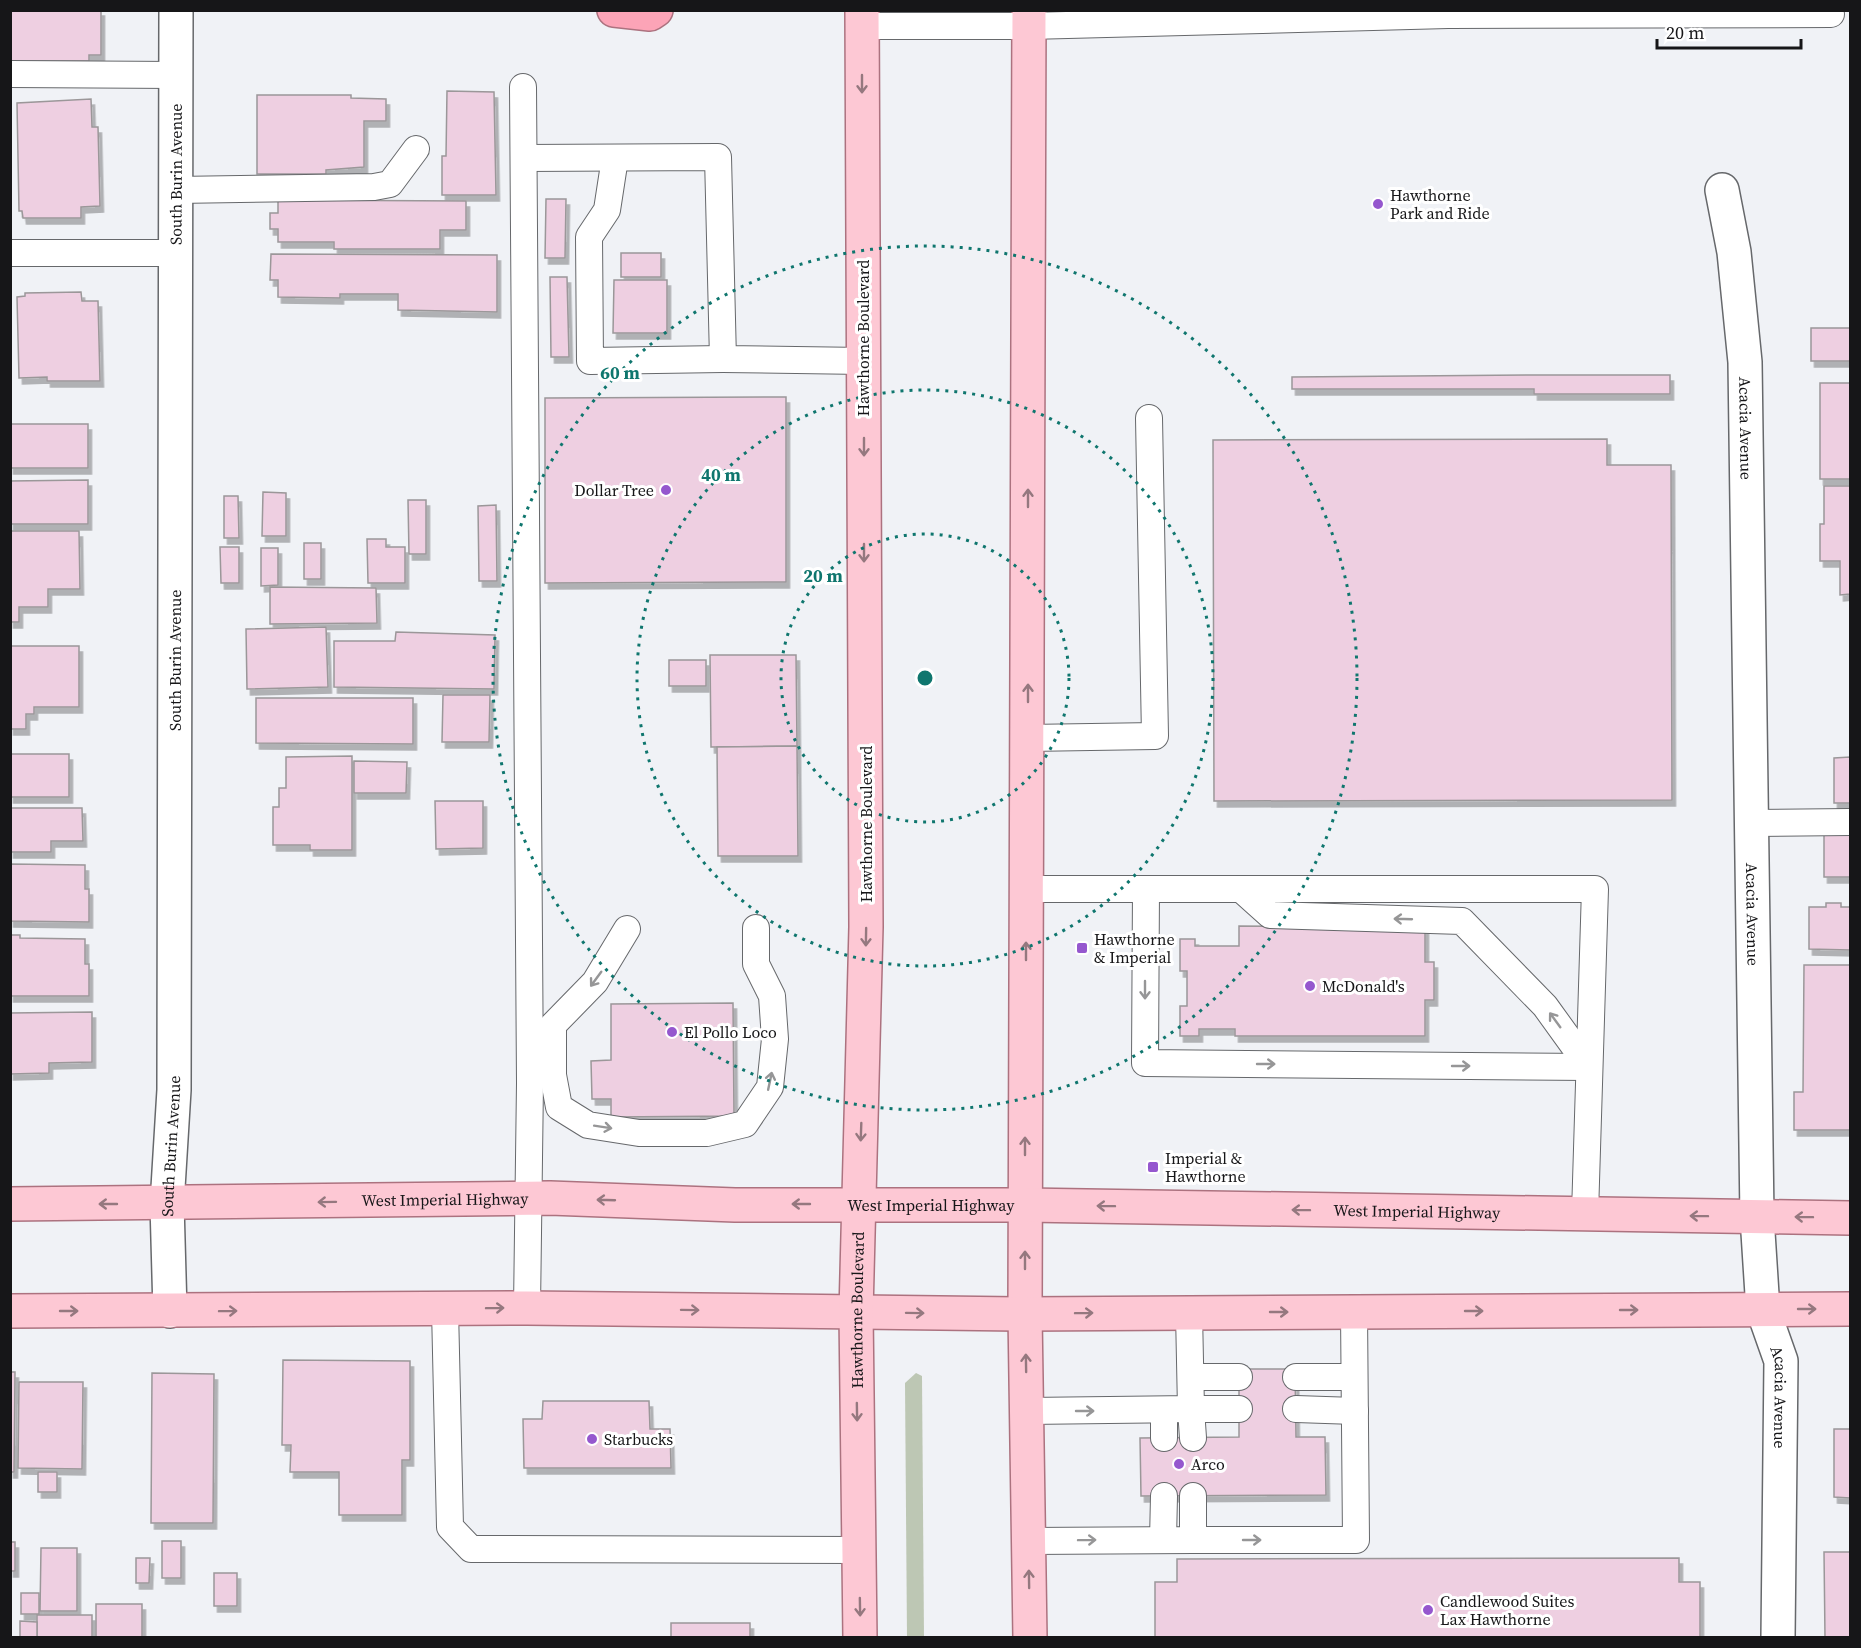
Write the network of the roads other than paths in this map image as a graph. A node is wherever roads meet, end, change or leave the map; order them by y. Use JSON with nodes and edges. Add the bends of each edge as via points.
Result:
{"nodes":[{"id":1,"x":176,"y":10,"type":"edge"},
{"id":2,"x":614,"y":10,"type":"edge"},
{"id":3,"x":656,"y":10,"type":"edge"},
{"id":4,"x":1831,"y":14,"type":"dead end"},
{"id":5,"x":862,"y":18,"type":"edge"},
{"id":6,"x":1029,"y":18,"type":"edge"},
{"id":7,"x":10,"y":74,"type":"edge"},
{"id":8,"x":177,"y":75,"type":"junction"},
{"id":9,"x":524,"y":87,"type":"dead end"},
{"id":10,"x":416,"y":149,"type":"dead end"},
{"id":11,"x":524,"y":158,"type":"junction"},
{"id":12,"x":615,"y":158,"type":"junction"},
{"id":13,"x":176,"y":190,"type":"junction"},
{"id":14,"x":1722,"y":190,"type":"dead end"},
{"id":15,"x":176,"y":253,"type":"junction"},
{"id":16,"x":10,"y":254,"type":"edge"},
{"id":17,"x":723,"y":359,"type":"junction"},
{"id":18,"x":864,"y":361,"type":"junction"},
{"id":19,"x":1149,"y":418,"type":"dead end"},
{"id":20,"x":1028,"y":738,"type":"junction"},
{"id":21,"x":1851,"y":822,"type":"edge"},
{"id":22,"x":1751,"y":823,"type":"junction"},
{"id":23,"x":1026,"y":889,"type":"junction"},
{"id":24,"x":1146,"y":889,"type":"junction"},
{"id":25,"x":1240,"y":889,"type":"junction"},
{"id":26,"x":756,"y":928,"type":"dead end"},
{"id":27,"x":627,"y":929,"type":"dead end"},
{"id":28,"x":1589,"y":1067,"type":"junction"},
{"id":29,"x":529,"y":1198,"type":"junction"},
{"id":30,"x":859,"y":1203,"type":"junction"},
{"id":31,"x":10,"y":1204,"type":"edge"},
{"id":32,"x":166,"y":1204,"type":"junction"},
{"id":33,"x":1025,"y":1205,"type":"junction"},
{"id":34,"x":1586,"y":1214,"type":"junction"},
{"id":35,"x":1757,"y":1217,"type":"junction"},
{"id":36,"x":1851,"y":1218,"type":"edge"},
{"id":37,"x":527,"y":1308,"type":"junction"},
{"id":38,"x":445,"y":1309,"type":"junction"},
{"id":39,"x":1851,"y":1309,"type":"edge"},
{"id":40,"x":1763,"y":1310,"type":"junction"},
{"id":41,"x":10,"y":1311,"type":"edge"},
{"id":42,"x":170,"y":1311,"type":"junction"},
{"id":43,"x":856,"y":1312,"type":"junction"},
{"id":44,"x":1354,"y":1312,"type":"junction"},
{"id":45,"x":1189,"y":1313,"type":"junction"},
{"id":46,"x":1025,"y":1314,"type":"junction"},
{"id":47,"x":1192,"y":1377,"type":"junction"},
{"id":48,"x":1239,"y":1377,"type":"dead end"},
{"id":49,"x":1296,"y":1377,"type":"dead end"},
{"id":50,"x":1353,"y":1377,"type":"junction"},
{"id":51,"x":1191,"y":1409,"type":"junction"},
{"id":52,"x":1239,"y":1409,"type":"dead end"},
{"id":53,"x":1296,"y":1409,"type":"dead end"},
{"id":54,"x":1164,"y":1410,"type":"junction"},
{"id":55,"x":1027,"y":1411,"type":"junction"},
{"id":56,"x":1355,"y":1411,"type":"junction"},
{"id":57,"x":1164,"y":1438,"type":"dead end"},
{"id":58,"x":1193,"y":1438,"type":"dead end"},
{"id":59,"x":1164,"y":1496,"type":"dead end"},
{"id":60,"x":1193,"y":1496,"type":"dead end"},
{"id":61,"x":1163,"y":1540,"type":"junction"},
{"id":62,"x":1193,"y":1540,"type":"junction"},
{"id":63,"x":1028,"y":1541,"type":"junction"},
{"id":64,"x":859,"y":1550,"type":"junction"},
{"id":65,"x":860,"y":1638,"type":"edge"},
{"id":66,"x":1030,"y":1638,"type":"edge"},
{"id":67,"x":1778,"y":1638,"type":"edge"}],
"edges":[{"from":1,"to":8,"type":"street","name":"South Burin Avenue"},
{"from":2,"to":3,"type":"highway","via":[[650,14]]},
{"from":4,"to":6,"type":"lane"},
{"from":5,"to":6,"type":"lane"},
{"from":5,"to":18,"type":"main road","name":"Hawthorne Boulevard","one_way":true},
{"from":20,"to":6,"type":"main road","one_way":true},
{"from":7,"to":8,"type":"lane"},
{"from":8,"to":13,"type":"street","name":"South Burin Avenue"},
{"from":9,"to":11,"type":"lane"},
{"from":10,"to":13,"type":"lane","via":[[390,184],[374,187]]},
{"from":11,"to":12,"type":"lane"},
{"from":11,"to":29,"type":"lane"},
{"from":12,"to":17,"type":"lane","via":[[718,157]]},
{"from":12,"to":17,"type":"lane","via":[[607,210],[589,237],[590,361]]},
{"from":13,"to":15,"type":"street","name":"South Burin Avenue"},
{"from":14,"to":22,"type":"street","name":"Acacia Avenue","via":[[1734,252],[1744,362]]},
{"from":15,"to":16,"type":"lane"},
{"from":15,"to":32,"type":"street","name":"South Burin Avenue","via":[[174,1079]]},
{"from":17,"to":18,"type":"lane"},
{"from":18,"to":30,"type":"main road","name":"Hawthorne Boulevard","one_way":true,"via":[[866,927]]},
{"from":19,"to":20,"type":"lane","via":[[1155,736]]},
{"from":20,"to":23,"type":"main road"},
{"from":21,"to":22,"type":"lane"},
{"from":22,"to":35,"type":"street","name":"Acacia Avenue"},
{"from":23,"to":24,"type":"lane"},
{"from":33,"to":23,"type":"main road","one_way":true},
{"from":24,"to":25,"type":"lane"},
{"from":24,"to":28,"type":"lane","one_way":true,"via":[[1145,1064]]},
{"from":28,"to":25,"type":"lane","one_way":true,"via":[[1545,1006],[1462,921],[1270,915]]},
{"from":25,"to":28,"type":"lane","via":[[1595,889]]},
{"from":27,"to":26,"type":"lane","one_way":true,"via":[[595,982],[553,1025],[553,1075],[559,1107],[588,1125],[639,1133],[707,1133],[745,1124],[770,1087],[775,1039],[772,996],[756,964]]},
{"from":28,"to":34,"type":"lane"},
{"from":30,"to":29,"type":"main road","name":"West Imperial Highway","one_way":true,"via":[[735,1205]]},
{"from":29,"to":32,"type":"main road","name":"West Imperial Highway","one_way":true},
{"from":29,"to":37,"type":"lane"},
{"from":30,"to":33,"type":"main road","name":"West Imperial Highway"},
{"from":30,"to":43,"type":"main road","name":"Hawthorne Boulevard"},
{"from":32,"to":31,"type":"main road","name":"West Imperial Highway","one_way":true},
{"from":32,"to":42,"type":"street","name":"South Burin Avenue"},
{"from":34,"to":33,"type":"main road","name":"West Imperial Highway","one_way":true},
{"from":46,"to":33,"type":"main road","one_way":true},
{"from":35,"to":34,"type":"main road","name":"West Imperial Highway","one_way":true},
{"from":36,"to":35,"type":"main road","name":"West Imperial Highway","one_way":true},
{"from":35,"to":40,"type":"street","name":"Acacia Avenue"},
{"from":38,"to":37,"type":"main road","one_way":true},
{"from":37,"to":43,"type":"main road","one_way":true},
{"from":42,"to":38,"type":"main road","one_way":true},
{"from":38,"to":64,"type":"lane","via":[[450,1527],[471,1549]]},
{"from":40,"to":39,"type":"main road","one_way":true},
{"from":44,"to":40,"type":"main road","one_way":true},
{"from":40,"to":67,"type":"street","name":"Acacia Avenue","via":[[1780,1361]]},
{"from":41,"to":42,"type":"main road","one_way":true},
{"from":43,"to":46,"type":"main road","one_way":true},
{"from":43,"to":64,"type":"main road","name":"Hawthorne Boulevard","one_way":true},
{"from":45,"to":44,"type":"main road","one_way":true},
{"from":44,"to":50,"type":"lane"},
{"from":46,"to":45,"type":"main road","one_way":true},
{"from":45,"to":47,"type":"lane"},
{"from":55,"to":46,"type":"main road","one_way":true},
{"from":47,"to":48,"type":"lane"},
{"from":47,"to":51,"type":"lane"},
{"from":49,"to":50,"type":"lane"},
{"from":50,"to":56,"type":"lane"},
{"from":51,"to":52,"type":"lane"},
{"from":51,"to":54,"type":"lane"},
{"from":51,"to":58,"type":"lane"},
{"from":53,"to":56,"type":"lane"},
{"from":55,"to":54,"type":"lane","one_way":true},
{"from":54,"to":57,"type":"lane"},
{"from":55,"to":63,"type":"main road"},
{"from":62,"to":56,"type":"lane","one_way":true,"via":[[1356,1540]]},
{"from":59,"to":61,"type":"lane"},
{"from":60,"to":62,"type":"lane"},
{"from":61,"to":62,"type":"lane"},
{"from":63,"to":61,"type":"lane","one_way":true},
{"from":66,"to":63,"type":"main road","one_way":true},
{"from":64,"to":65,"type":"main road","name":"Hawthorne Boulevard","one_way":true}]}
